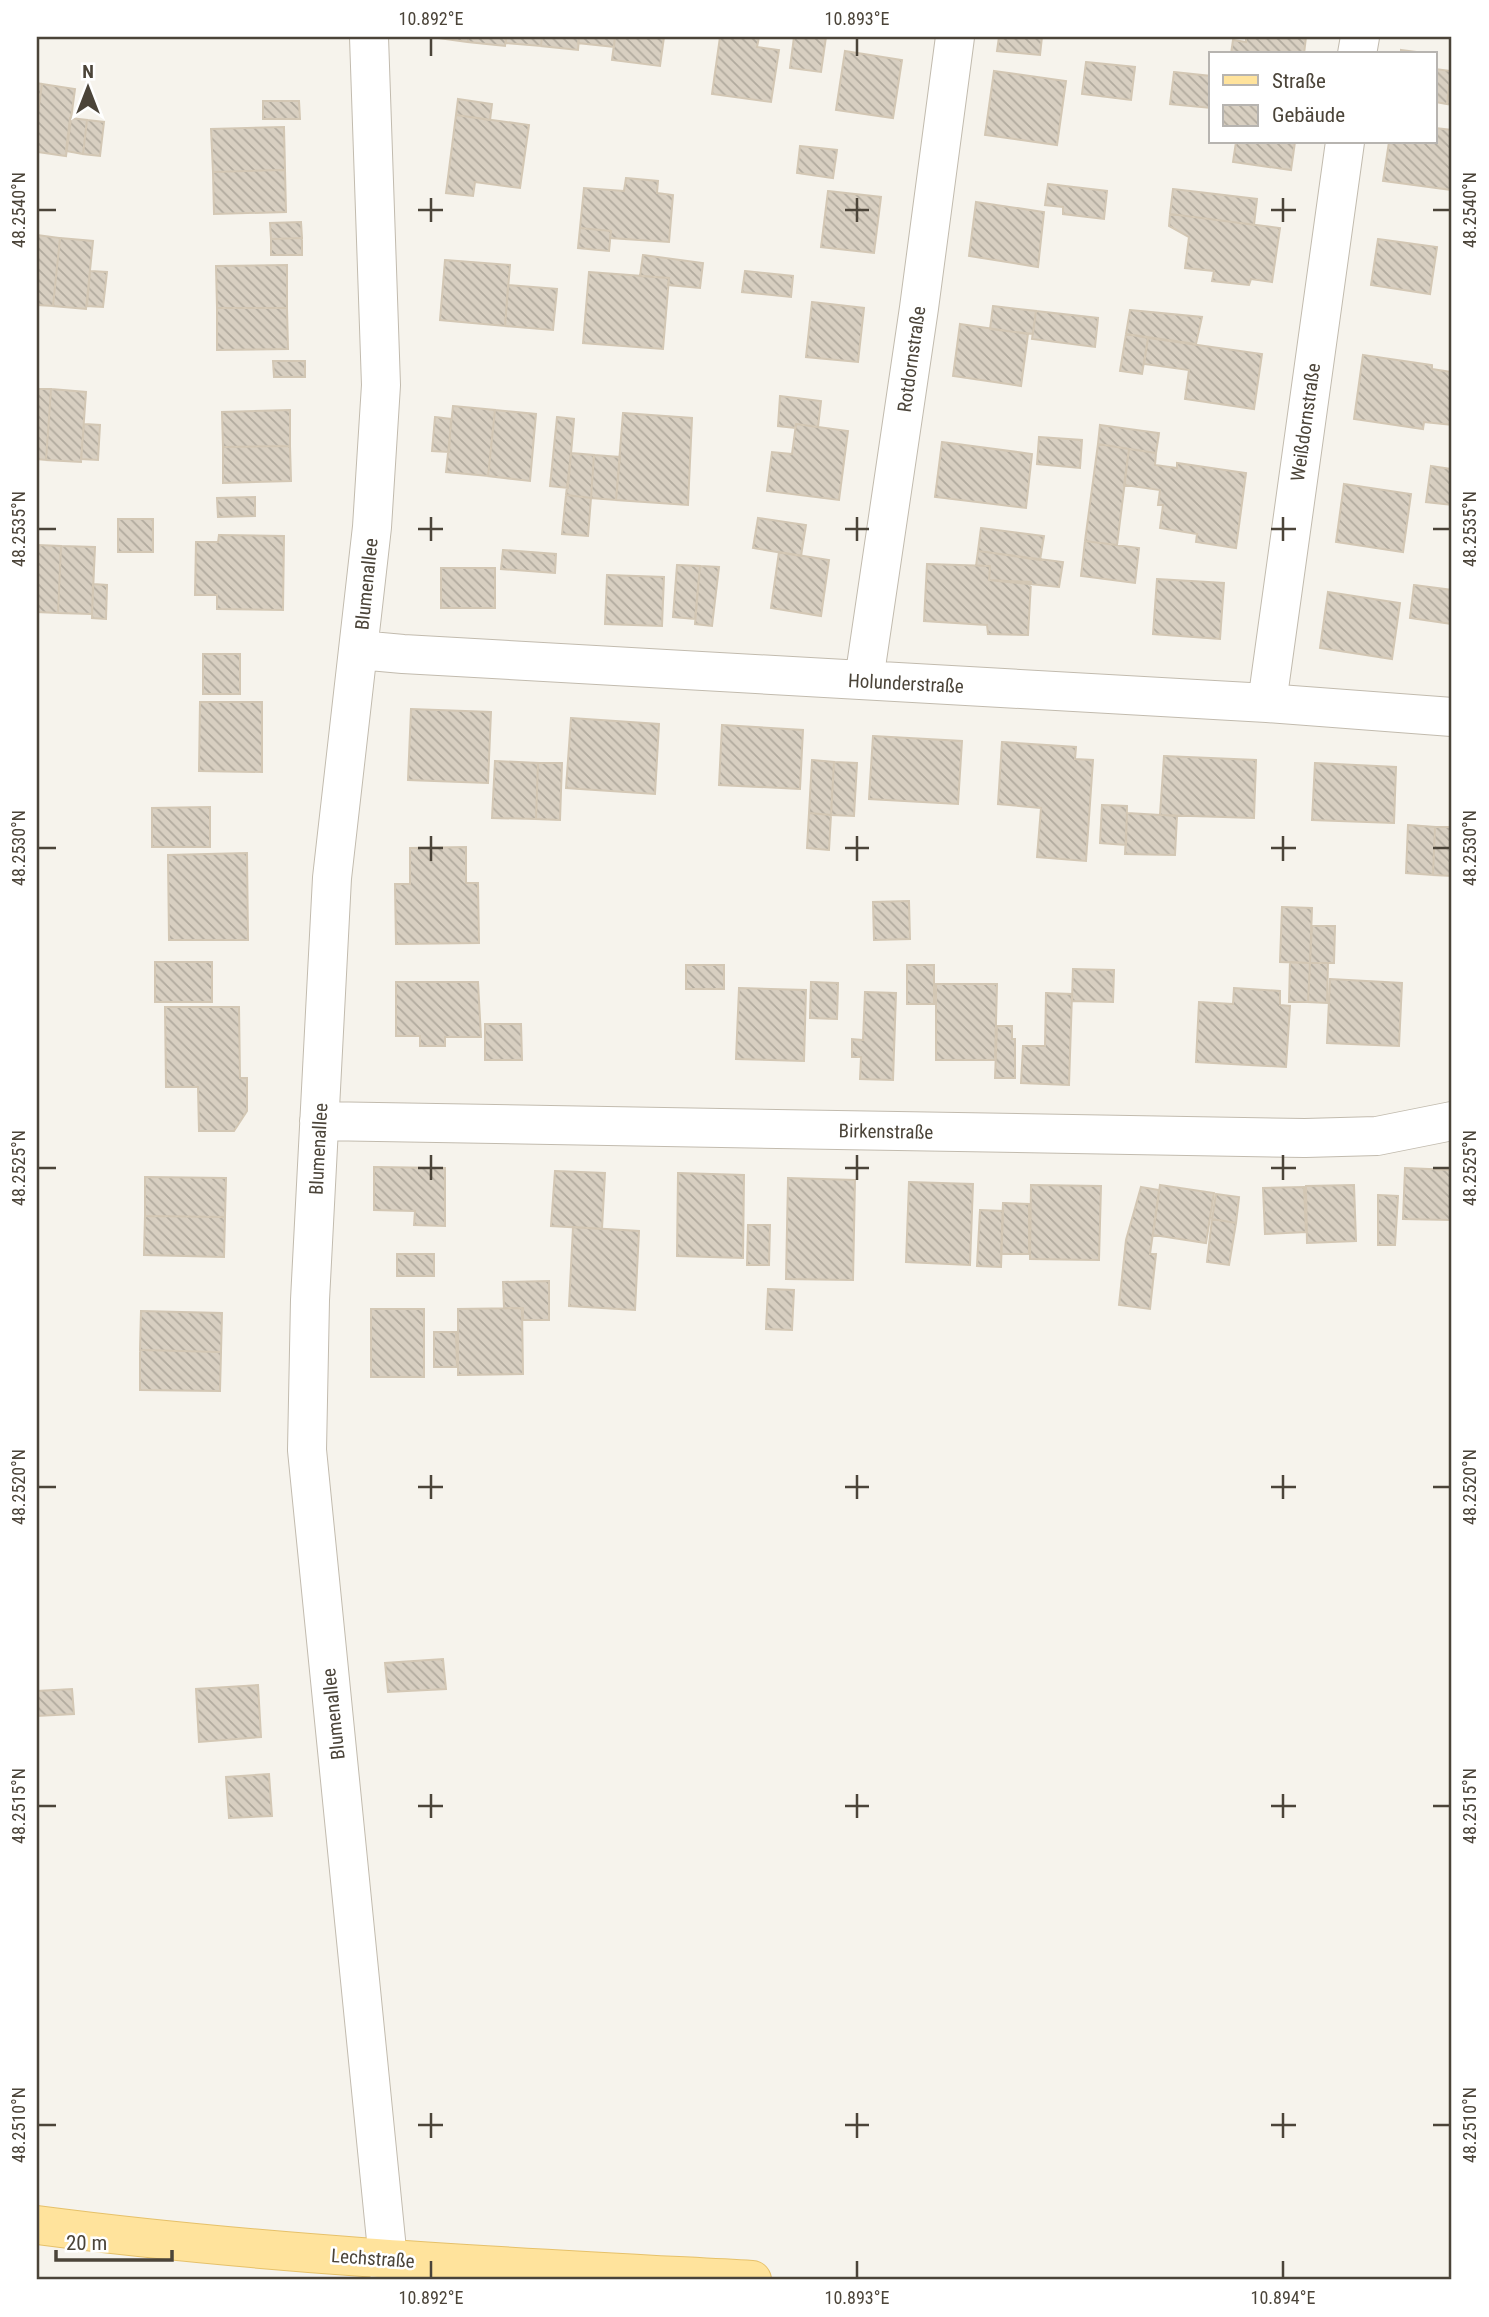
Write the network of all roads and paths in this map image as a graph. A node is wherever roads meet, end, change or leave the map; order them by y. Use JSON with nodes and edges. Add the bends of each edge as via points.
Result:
{"nodes":[{"id":1,"x":369,"y":37,"type":"edge"},
{"id":2,"x":955,"y":37,"type":"edge"},
{"id":3,"x":1345,"y":144,"type":"edge"},
{"id":4,"x":359,"y":650,"type":"junction"},
{"id":5,"x":864,"y":680,"type":"junction"},
{"id":6,"x":1267,"y":704,"type":"junction"},
{"id":7,"x":1452,"y":717,"type":"edge"},
{"id":8,"x":319,"y":1121,"type":"junction"},
{"id":9,"x":1452,"y":1121,"type":"edge"},
{"id":10,"x":37,"y":2225,"type":"edge"},
{"id":11,"x":389,"y":2270,"type":"edge"},
{"id":12,"x":752,"y":2280,"type":"edge"}],
"edges":[{"from":1,"to":4,"type":"street","name":"Blumenallee","via":[[381,385]]},
{"from":2,"to":5,"type":"street","name":"Rotdornstraße"},
{"from":3,"to":6,"type":"street","name":"Weißdornstraße"},
{"from":4,"to":5,"type":"street","name":"Holunderstraße"},
{"from":4,"to":8,"type":"street","name":"Blumenallee","via":[[332,878]]},
{"from":5,"to":6,"type":"street","name":"Holunderstraße"},
{"from":6,"to":7,"type":"street","name":"Holunderstraße"},
{"from":8,"to":9,"type":"street","name":"Birkenstraße","via":[[1305,1138],[1377,1136]]},
{"from":8,"to":11,"type":"street","name":"Blumenallee","via":[[307,1450]]},
{"from":10,"to":11,"type":"main road","name":"Lechstraße"},
{"from":11,"to":12,"type":"main road","name":"Lechstraße"}]}
